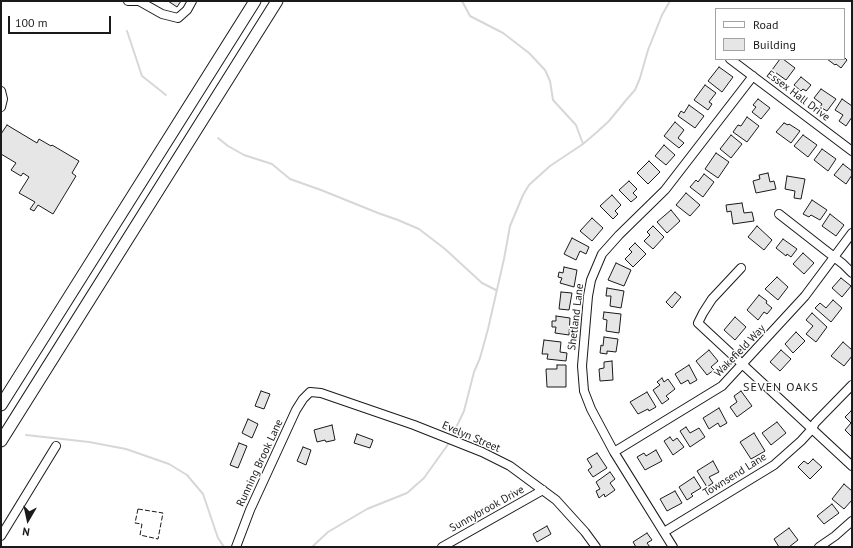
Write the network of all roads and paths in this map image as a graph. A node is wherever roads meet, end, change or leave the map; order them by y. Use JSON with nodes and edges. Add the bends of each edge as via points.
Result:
{"nodes":[{"id":1,"x":128,"y":1,"type":"edge"},
{"id":2,"x":139,"y":1,"type":"edge"},
{"id":3,"x":192,"y":1,"type":"edge"},
{"id":4,"x":255,"y":1,"type":"edge"},
{"id":5,"x":277,"y":1,"type":"edge"},
{"id":6,"x":731,"y":60,"type":"edge"},
{"id":7,"x":753,"y":76,"type":"junction"},
{"id":8,"x":1,"y":91,"type":"edge"},
{"id":9,"x":1,"y":107,"type":"edge"},
{"id":10,"x":852,"y":151,"type":"edge"},
{"id":11,"x":779,"y":214,"type":"dead end"},
{"id":12,"x":852,"y":233,"type":"edge"},
{"id":13,"x":834,"y":257,"type":"junction"},
{"id":14,"x":741,"y":268,"type":"dead end"},
{"id":15,"x":852,"y":273,"type":"edge"},
{"id":16,"x":742,"y":365,"type":"junction"},
{"id":17,"x":852,"y":385,"type":"edge"},
{"id":18,"x":310,"y":392,"type":"joint"},
{"id":19,"x":1,"y":405,"type":"edge"},
{"id":20,"x":812,"y":429,"type":"junction"},
{"id":21,"x":1,"y":441,"type":"edge"},
{"id":22,"x":56,"y":446,"type":"dead end"},
{"id":23,"x":614,"y":452,"type":"junction"},
{"id":24,"x":852,"y":466,"type":"edge"},
{"id":25,"x":543,"y":490,"type":"junction"},
{"id":26,"x":852,"y":521,"type":"edge"},
{"id":27,"x":664,"y":532,"type":"junction"},
{"id":28,"x":1,"y":536,"type":"edge"},
{"id":29,"x":236,"y":547,"type":"edge"},
{"id":30,"x":442,"y":547,"type":"edge"},
{"id":31,"x":596,"y":547,"type":"edge"},
{"id":32,"x":673,"y":547,"type":"edge"},
{"id":33,"x":819,"y":547,"type":"edge"}],
"edges":[{"from":1,"to":2,"type":"street"},
{"from":2,"to":3,"type":"street","via":[[162,14],[178,18]]},
{"from":4,"to":19,"type":"highway"},
{"from":5,"to":21,"type":"highway"},
{"from":6,"to":7,"type":"street","name":"Essex Hall Drive"},
{"from":7,"to":10,"type":"street","name":"Essex Hall Drive"},
{"from":7,"to":23,"type":"street","name":"Shetland Lane","via":[[665,190],[602,254],[592,280],[588,296],[582,366],[584,391]]},
{"from":8,"to":9,"type":"street"},
{"from":11,"to":13,"type":"street"},
{"from":12,"to":13,"type":"street","name":"Wakefield Way"},
{"from":13,"to":15,"type":"street"},
{"from":13,"to":16,"type":"street","name":"Wakefield Way","via":[[805,296]]},
{"from":14,"to":16,"type":"street","via":[[712,299],[698,323]]},
{"from":16,"to":20,"type":"street"},
{"from":16,"to":23,"type":"street","name":"Wakefield Way","via":[[722,386]]},
{"from":17,"to":20,"type":"street","name":"Townsend Lane"},
{"from":18,"to":25,"type":"street","name":"Evelyn Street","via":[[321,393],[414,425],[482,452],[510,466]]},
{"from":18,"to":29,"type":"street","name":"Running Brook Lane","via":[[302,399],[296,410],[250,510]]},
{"from":20,"to":24,"type":"street"},
{"from":20,"to":27,"type":"street","name":"Townsend Lane","via":[[774,465]]},
{"from":22,"to":28,"type":"street"},
{"from":23,"to":27,"type":"street","name":"Shetland Lane"},
{"from":25,"to":30,"type":"street","name":"Sunnybrook Drive"},
{"from":25,"to":31,"type":"street","name":"Evelyn Street","via":[[556,500]]},
{"from":26,"to":33,"type":"street"},
{"from":27,"to":32,"type":"street","name":"Shetland Lane"}]}
